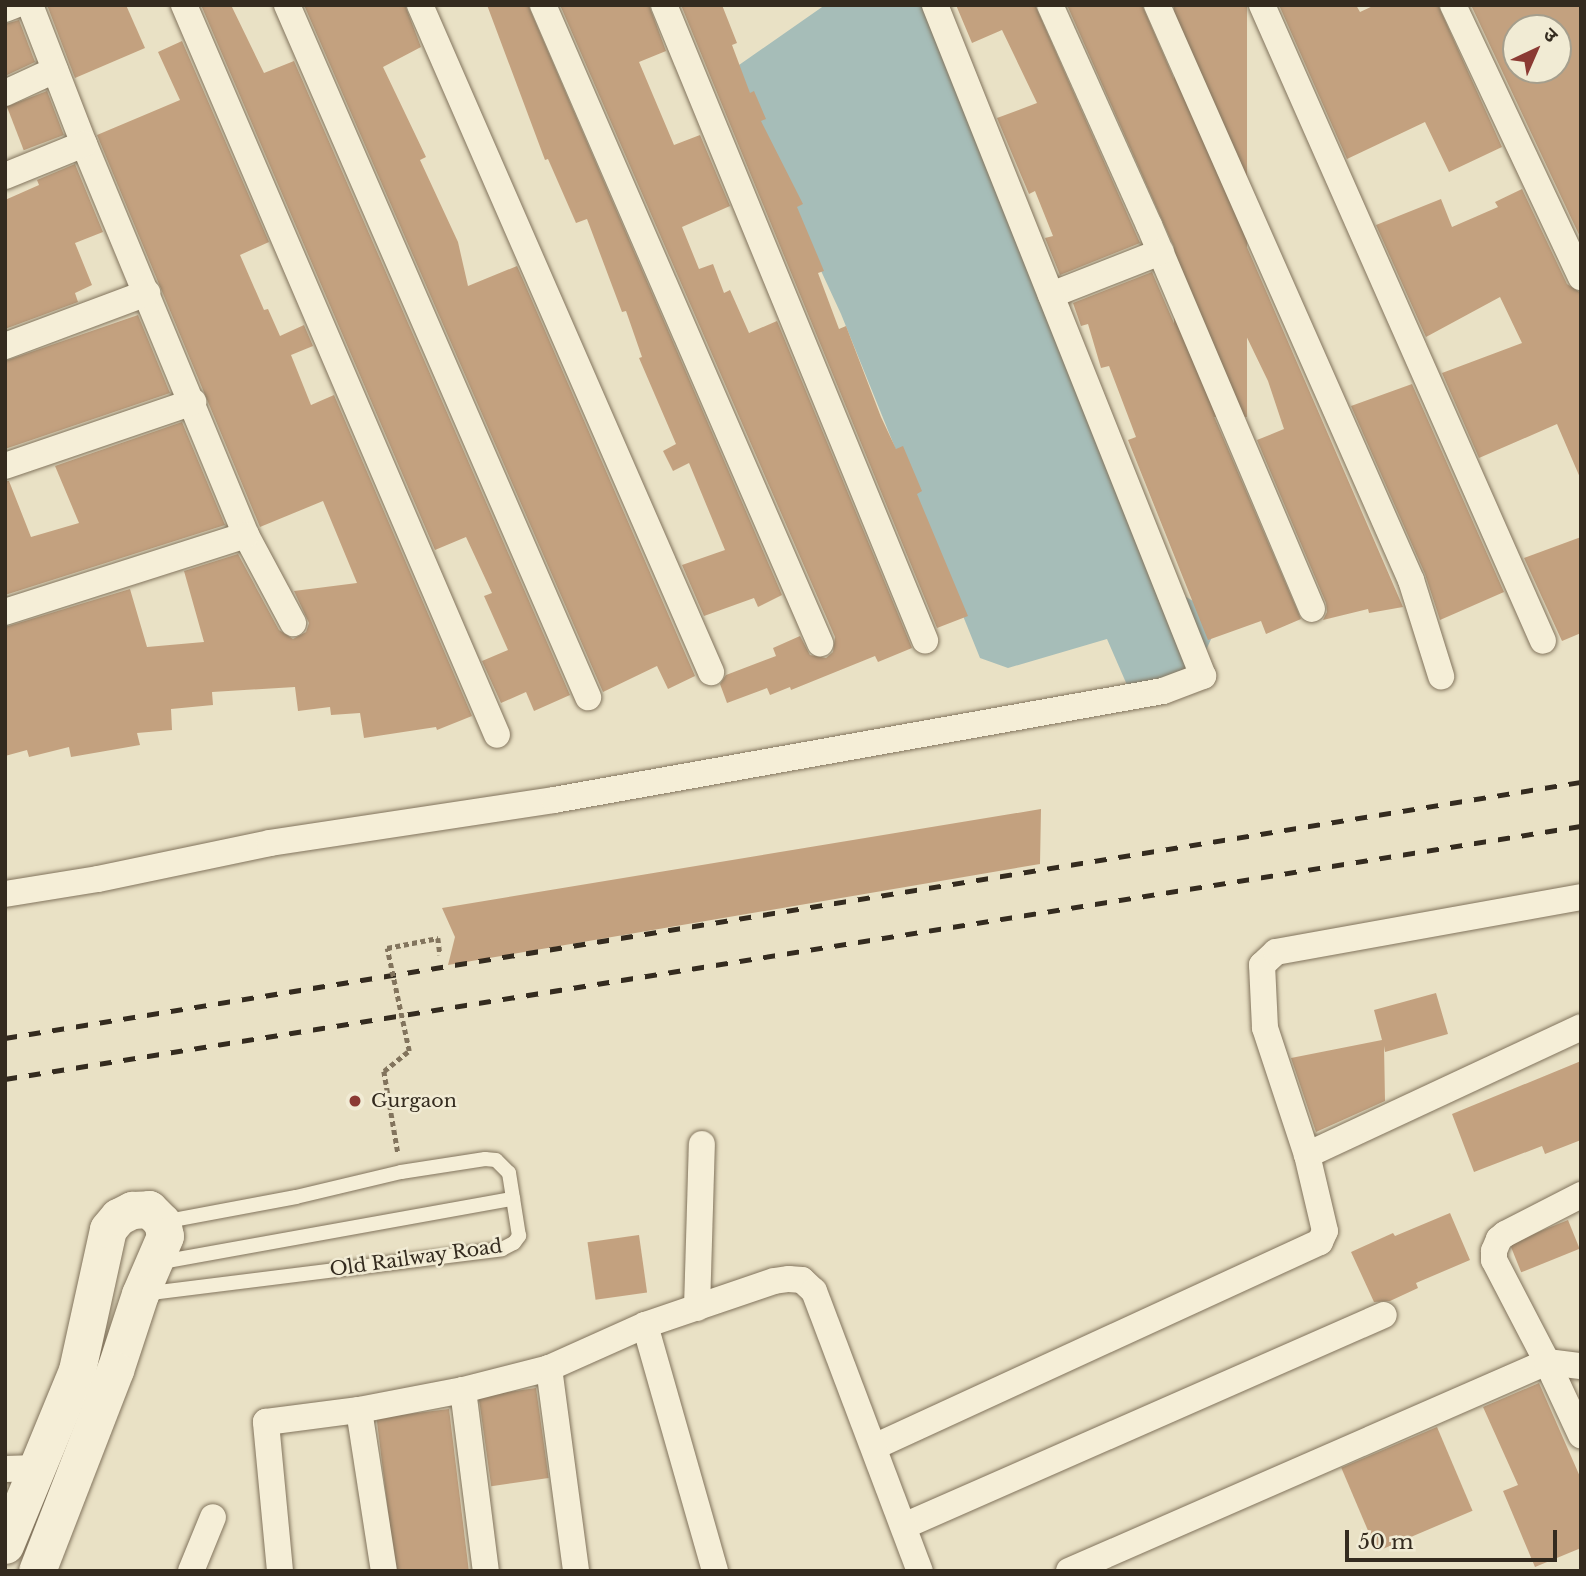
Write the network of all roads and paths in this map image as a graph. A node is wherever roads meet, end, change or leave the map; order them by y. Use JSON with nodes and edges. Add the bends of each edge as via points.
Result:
{"nodes":[{"id":1,"x":15,"y":5,"type":"edge"},
{"id":2,"x":30,"y":5,"type":"edge"},
{"id":3,"x":184,"y":5,"type":"edge"},
{"id":4,"x":287,"y":5,"type":"edge"},
{"id":5,"x":421,"y":5,"type":"edge"},
{"id":6,"x":543,"y":5,"type":"edge"},
{"id":7,"x":664,"y":5,"type":"edge"},
{"id":8,"x":935,"y":5,"type":"edge"},
{"id":9,"x":1050,"y":5,"type":"edge"},
{"id":10,"x":1157,"y":5,"type":"edge"},
{"id":11,"x":1262,"y":5,"type":"edge"},
{"id":12,"x":1454,"y":5,"type":"edge"},
{"id":13,"x":5,"y":9,"type":"edge"},
{"id":14,"x":55,"y":70,"type":"junction"},
{"id":15,"x":5,"y":93,"type":"edge"},
{"id":16,"x":84,"y":144,"type":"junction"},
{"id":17,"x":5,"y":176,"type":"edge"},
{"id":18,"x":1161,"y":252,"type":"junction"},
{"id":19,"x":1581,"y":277,"type":"edge"},
{"id":20,"x":147,"y":293,"type":"junction"},
{"id":21,"x":1051,"y":295,"type":"junction"},
{"id":22,"x":5,"y":346,"type":"edge"},
{"id":23,"x":193,"y":402,"type":"junction"},
{"id":24,"x":5,"y":466,"type":"edge"},
{"id":25,"x":246,"y":535,"type":"junction"},
{"id":26,"x":1311,"y":609,"type":"dead end"},
{"id":27,"x":5,"y":612,"type":"edge"},
{"id":28,"x":293,"y":624,"type":"dead end"},
{"id":29,"x":925,"y":640,"type":"dead end"},
{"id":30,"x":1543,"y":641,"type":"dead end"},
{"id":31,"x":820,"y":643,"type":"dead end"},
{"id":32,"x":711,"y":672,"type":"dead end"},
{"id":33,"x":1441,"y":676,"type":"dead end"},
{"id":34,"x":588,"y":697,"type":"dead end"},
{"id":35,"x":497,"y":735,"type":"dead end"},
{"id":36,"x":5,"y":894,"type":"edge"},
{"id":37,"x":1581,"y":897,"type":"edge"},
{"id":38,"x":440,"y":956,"type":"dead end"},
{"id":39,"x":1581,"y":1027,"type":"edge"},
{"id":40,"x":702,"y":1144,"type":"dead end"},
{"id":41,"x":1307,"y":1155,"type":"junction"},
{"id":42,"x":401,"y":1172,"type":"junction"},
{"id":43,"x":1581,"y":1195,"type":"edge"},
{"id":44,"x":513,"y":1199,"type":"junction"},
{"id":45,"x":162,"y":1222,"type":"junction"},
{"id":46,"x":147,"y":1279,"type":"junction"},
{"id":47,"x":697,"y":1308,"type":"junction"},
{"id":48,"x":1384,"y":1315,"type":"dead end"},
{"id":49,"x":645,"y":1325,"type":"junction"},
{"id":50,"x":1547,"y":1362,"type":"junction"},
{"id":51,"x":1581,"y":1366,"type":"edge"},
{"id":52,"x":549,"y":1368,"type":"junction"},
{"id":53,"x":463,"y":1390,"type":"junction"},
{"id":54,"x":359,"y":1410,"type":"junction"},
{"id":55,"x":1581,"y":1436,"type":"edge"},
{"id":56,"x":874,"y":1447,"type":"junction"},
{"id":57,"x":21,"y":1469,"type":"edge"},
{"id":58,"x":213,"y":1517,"type":"dead end"},
{"id":59,"x":904,"y":1526,"type":"junction"},
{"id":60,"x":5,"y":1545,"type":"edge"},
{"id":61,"x":37,"y":1571,"type":"edge"},
{"id":62,"x":191,"y":1571,"type":"edge"},
{"id":63,"x":280,"y":1571,"type":"edge"},
{"id":64,"x":384,"y":1571,"type":"edge"},
{"id":65,"x":486,"y":1571,"type":"edge"},
{"id":66,"x":576,"y":1571,"type":"edge"},
{"id":67,"x":715,"y":1571,"type":"edge"},
{"id":68,"x":920,"y":1571,"type":"edge"},
{"id":69,"x":1069,"y":1571,"type":"edge"}],
"edges":[{"from":1,"to":13,"type":"street"},
{"from":2,"to":14,"type":"street"},
{"from":3,"to":35,"type":"street"},
{"from":4,"to":34,"type":"street"},
{"from":5,"to":32,"type":"street"},
{"from":6,"to":31,"type":"street"},
{"from":7,"to":29,"type":"street"},
{"from":8,"to":21,"type":"street"},
{"from":9,"to":18,"type":"street"},
{"from":10,"to":33,"type":"street","via":[[1411,580]]},
{"from":11,"to":30,"type":"street"},
{"from":12,"to":19,"type":"street"},
{"from":14,"to":15,"type":"street"},
{"from":14,"to":16,"type":"street"},
{"from":16,"to":17,"type":"street"},
{"from":16,"to":20,"type":"street"},
{"from":18,"to":21,"type":"street"},
{"from":18,"to":26,"type":"street"},
{"from":20,"to":22,"type":"street"},
{"from":20,"to":23,"type":"street"},
{"from":21,"to":36,"type":"street","via":[[1203,676],[1149,694],[554,800],[270,844]]},
{"from":23,"to":24,"type":"street"},
{"from":23,"to":25,"type":"street"},
{"from":25,"to":27,"type":"street"},
{"from":25,"to":28,"type":"street"},
{"from":37,"to":41,"type":"street","via":[[1276,952],[1262,965],[1265,1028]]},
{"from":38,"to":42,"type":"path","bridge":true,"via":[[438,938],[387,948],[410,1051],[384,1071]]},
{"from":39,"to":41,"type":"street"},
{"from":40,"to":47,"type":"street"},
{"from":41,"to":56,"type":"street","via":[[1325,1231],[1317,1244]]},
{"from":42,"to":44,"type":"lane","name":"Old Railway Road","via":[[496,1160],[509,1173]]},
{"from":42,"to":45,"type":"lane","name":"Old Railway Road"},
{"from":43,"to":50,"type":"street","via":[[1506,1234],[1494,1251],[1494,1260]]},
{"from":44,"to":46,"type":"lane"},
{"from":44,"to":46,"type":"lane","name":"Old Railway Road","via":[[519,1236],[502,1249]]},
{"from":45,"to":46,"type":"main road","via":[[165,1236]]},
{"from":45,"to":57,"type":"main road","via":[[149,1209],[132,1210],[108,1229],[77,1370]]},
{"from":46,"to":61,"type":"main road"},
{"from":47,"to":49,"type":"street"},
{"from":47,"to":56,"type":"street","via":[[774,1281],[802,1280],[814,1291]]},
{"from":48,"to":59,"type":"street"},
{"from":49,"to":52,"type":"street"},
{"from":49,"to":67,"type":"street"},
{"from":50,"to":51,"type":"street"},
{"from":50,"to":55,"type":"street"},
{"from":50,"to":69,"type":"street"},
{"from":52,"to":53,"type":"street"},
{"from":52,"to":66,"type":"street"},
{"from":53,"to":54,"type":"street"},
{"from":53,"to":65,"type":"street"},
{"from":54,"to":63,"type":"street","via":[[266,1422]]},
{"from":54,"to":64,"type":"street"},
{"from":56,"to":59,"type":"street"},
{"from":57,"to":60,"type":"main road"},
{"from":58,"to":62,"type":"street"},
{"from":59,"to":68,"type":"street"}]}
